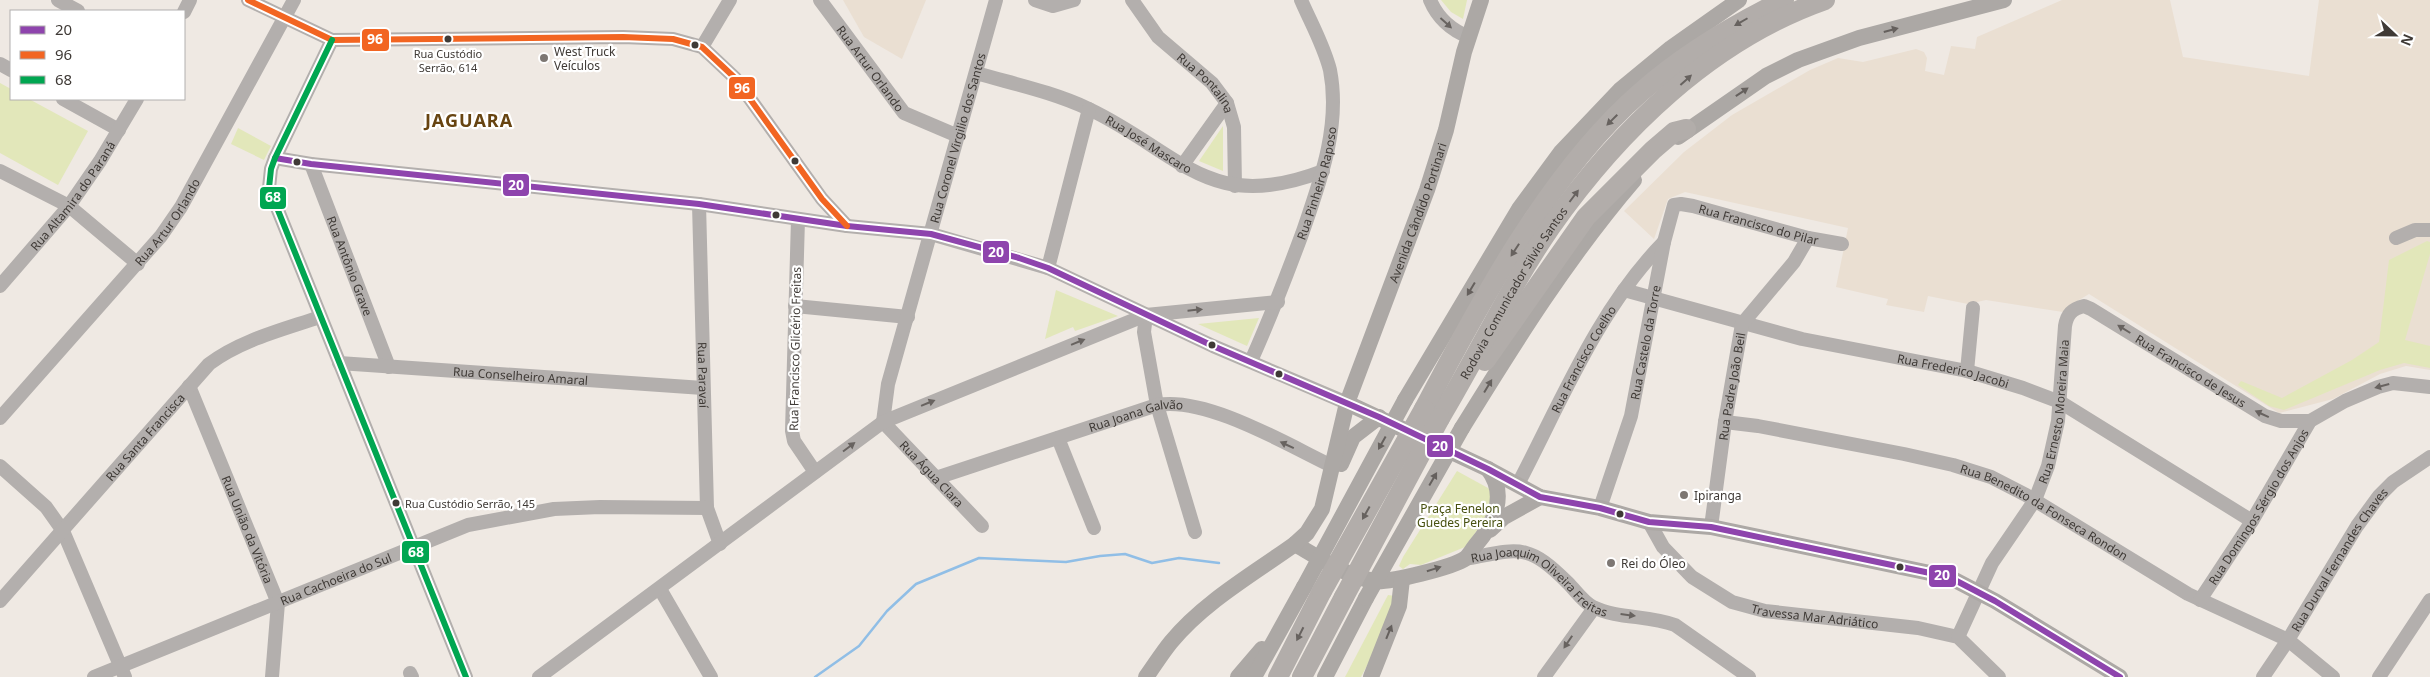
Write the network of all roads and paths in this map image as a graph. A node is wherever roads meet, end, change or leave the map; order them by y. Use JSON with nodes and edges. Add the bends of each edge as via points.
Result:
{"nodes":[{"id":1,"x":58,"y":0,"type":"edge"},
{"id":2,"x":248,"y":0,"type":"edge"},
{"id":3,"x":294,"y":0,"type":"edge"},
{"id":4,"x":730,"y":0,"type":"edge"},
{"id":5,"x":820,"y":0,"type":"edge"},
{"id":6,"x":996,"y":0,"type":"edge"},
{"id":7,"x":1074,"y":0,"type":"edge"},
{"id":8,"x":1132,"y":0,"type":"edge"},
{"id":9,"x":1301,"y":0,"type":"edge"},
{"id":10,"x":1430,"y":0,"type":"edge"},
{"id":11,"x":1472,"y":0,"type":"edge"},
{"id":12,"x":1481,"y":0,"type":"edge"},
{"id":13,"x":1739,"y":0,"type":"edge"},
{"id":14,"x":1784,"y":0,"type":"edge"},
{"id":15,"x":1825,"y":0,"type":"edge"},
{"id":16,"x":2004,"y":0,"type":"edge"},
{"id":17,"x":1038,"y":1,"type":"edge"},
{"id":18,"x":76,"y":10,"type":"edge"},
{"id":19,"x":283,"y":18,"type":"junction"},
{"id":20,"x":332,"y":40,"type":"junction"},
{"id":21,"x":1466,"y":41,"type":"junction"},
{"id":22,"x":702,"y":46,"type":"junction"},
{"id":23,"x":976,"y":73,"type":"junction"},
{"id":24,"x":65,"y":100,"type":"edge"},
{"id":25,"x":136,"y":100,"type":"edge"},
{"id":26,"x":1227,"y":103,"type":"junction"},
{"id":27,"x":1088,"y":109,"type":"junction"},
{"id":28,"x":1686,"y":129,"type":"junction"},
{"id":29,"x":119,"y":130,"type":"junction"},
{"id":30,"x":958,"y":136,"type":"junction"},
{"id":31,"x":275,"y":158,"type":"junction"},
{"id":32,"x":311,"y":164,"type":"junction"},
{"id":33,"x":1182,"y":166,"type":"junction"},
{"id":34,"x":0,"y":171,"type":"edge"},
{"id":35,"x":1323,"y":171,"type":"junction"},
{"id":36,"x":1235,"y":186,"type":"junction"},
{"id":37,"x":699,"y":204,"type":"junction"},
{"id":38,"x":1676,"y":204,"type":"joint"},
{"id":39,"x":69,"y":206,"type":"junction"},
{"id":40,"x":798,"y":219,"type":"junction"},
{"id":41,"x":847,"y":226,"type":"junction"},
{"id":42,"x":2430,"y":230,"type":"edge"},
{"id":43,"x":931,"y":234,"type":"junction"},
{"id":44,"x":1808,"y":238,"type":"junction"},
{"id":45,"x":2396,"y":238,"type":"dead end"},
{"id":46,"x":1664,"y":242,"type":"junction"},
{"id":47,"x":1842,"y":244,"type":"dead end"},
{"id":48,"x":138,"y":264,"type":"junction"},
{"id":49,"x":1048,"y":268,"type":"junction"},
{"id":50,"x":5,"y":272,"type":"edge"},
{"id":51,"x":0,"y":286,"type":"edge"},
{"id":52,"x":1624,"y":290,"type":"junction"},
{"id":53,"x":1653,"y":299,"type":"junction"},
{"id":54,"x":1278,"y":302,"type":"junction"},
{"id":55,"x":795,"y":306,"type":"junction"},
{"id":56,"x":1973,"y":308,"type":"dead end"},
{"id":57,"x":2077,"y":308,"type":"joint"},
{"id":58,"x":1146,"y":315,"type":"junction"},
{"id":59,"x":320,"y":317,"type":"junction"},
{"id":60,"x":908,"y":317,"type":"junction"},
{"id":61,"x":1742,"y":324,"type":"junction"},
{"id":62,"x":1251,"y":361,"type":"junction"},
{"id":63,"x":339,"y":363,"type":"junction"},
{"id":64,"x":389,"y":367,"type":"junction"},
{"id":65,"x":1359,"y":371,"type":"junction"},
{"id":66,"x":1967,"y":371,"type":"junction"},
{"id":67,"x":189,"y":386,"type":"junction"},
{"id":68,"x":703,"y":388,"type":"junction"},
{"id":69,"x":2430,"y":388,"type":"edge"},
{"id":70,"x":2060,"y":402,"type":"junction"},
{"id":71,"x":1347,"y":403,"type":"junction"},
{"id":72,"x":1157,"y":405,"type":"junction"},
{"id":73,"x":1436,"y":414,"type":"junction"},
{"id":74,"x":1379,"y":416,"type":"junction"},
{"id":75,"x":0,"y":418,"type":"edge"},
{"id":76,"x":883,"y":422,"type":"junction"},
{"id":77,"x":1725,"y":422,"type":"junction"},
{"id":78,"x":2310,"y":422,"type":"junction"},
{"id":79,"x":1058,"y":438,"type":"junction"},
{"id":80,"x":2430,"y":457,"type":"edge"},
{"id":81,"x":0,"y":466,"type":"edge"},
{"id":82,"x":1332,"y":466,"type":"junction"},
{"id":83,"x":1488,"y":468,"type":"junction"},
{"id":84,"x":815,"y":472,"type":"junction"},
{"id":85,"x":936,"y":478,"type":"junction"},
{"id":86,"x":1518,"y":484,"type":"junction"},
{"id":87,"x":1540,"y":497,"type":"junction"},
{"id":88,"x":1325,"y":500,"type":"junction"},
{"id":89,"x":2035,"y":500,"type":"junction"},
{"id":90,"x":707,"y":508,"type":"junction"},
{"id":91,"x":1605,"y":509,"type":"junction"},
{"id":92,"x":2252,"y":521,"type":"junction"},
{"id":93,"x":1649,"y":522,"type":"junction"},
{"id":94,"x":982,"y":526,"type":"dead end"},
{"id":95,"x":1711,"y":527,"type":"junction"},
{"id":96,"x":1094,"y":528,"type":"dead end"},
{"id":97,"x":63,"y":531,"type":"junction"},
{"id":98,"x":1489,"y":531,"type":"junction"},
{"id":99,"x":1196,"y":532,"type":"dead end"},
{"id":100,"x":720,"y":544,"type":"junction"},
{"id":101,"x":1295,"y":544,"type":"junction"},
{"id":102,"x":413,"y":548,"type":"junction"},
{"id":103,"x":1465,"y":559,"type":"junction"},
{"id":104,"x":1402,"y":579,"type":"junction"},
{"id":105,"x":660,"y":589,"type":"junction"},
{"id":106,"x":1313,"y":589,"type":"junction"},
{"id":107,"x":1977,"y":592,"type":"junction"},
{"id":108,"x":2200,"y":600,"type":"junction"},
{"id":109,"x":2430,"y":600,"type":"edge"},
{"id":110,"x":0,"y":601,"type":"edge"},
{"id":111,"x":278,"y":603,"type":"junction"},
{"id":112,"x":1594,"y":608,"type":"junction"},
{"id":113,"x":1276,"y":634,"type":"junction"},
{"id":114,"x":1958,"y":636,"type":"junction"},
{"id":115,"x":2288,"y":640,"type":"junction"},
{"id":116,"x":123,"y":671,"type":"edge"},
{"id":117,"x":1150,"y":674,"type":"edge"},
{"id":118,"x":94,"y":677,"type":"edge"},
{"id":119,"x":272,"y":677,"type":"edge"},
{"id":120,"x":466,"y":677,"type":"edge"},
{"id":121,"x":539,"y":677,"type":"edge"},
{"id":122,"x":711,"y":677,"type":"edge"},
{"id":123,"x":1238,"y":677,"type":"edge"},
{"id":124,"x":1254,"y":677,"type":"edge"},
{"id":125,"x":1278,"y":677,"type":"edge"},
{"id":126,"x":1302,"y":677,"type":"edge"},
{"id":127,"x":1324,"y":677,"type":"edge"},
{"id":128,"x":1371,"y":677,"type":"edge"},
{"id":129,"x":1544,"y":677,"type":"edge"},
{"id":130,"x":1749,"y":677,"type":"edge"},
{"id":131,"x":1999,"y":677,"type":"edge"},
{"id":132,"x":2120,"y":677,"type":"edge"},
{"id":133,"x":2263,"y":677,"type":"edge"},
{"id":134,"x":2333,"y":677,"type":"edge"},
{"id":135,"x":2379,"y":677,"type":"edge"}],
"edges":[{"from":1,"to":18,"type":"street"},
{"from":2,"to":19,"type":"street"},
{"from":3,"to":19,"type":"street","name":"Rua Artur Orlando"},
{"from":4,"to":22,"type":"street"},
{"from":5,"to":30,"type":"street","name":"Rua Artur Orlando","via":[[904,112]]},
{"from":6,"to":23,"type":"street","name":"Rua Coronel Virgilio dos Santos"},
{"from":7,"to":17,"type":"street","via":[[1053,6]]},
{"from":8,"to":26,"type":"street","name":"Rua Pontalina","via":[[1158,37],[1212,83]]},
{"from":9,"to":35,"type":"street","name":"Rua Pinheiro Raposo","via":[[1326,55],[1330,72],[1332,114]]},
{"from":10,"to":21,"type":"street","one_way":true,"via":[[1442,20]]},
{"from":11,"to":21,"type":"main road","name":"Avenida Cândido Portinari"},
{"from":12,"to":21,"type":"main road","name":"Avenida Cândido Portinari"},
{"from":13,"to":106,"type":"main road","one_way":true,"bridge":true,"via":[[1671,48],[1620,90],[1561,152],[1519,209],[1405,400]]},
{"from":14,"to":73,"type":"highway","name":"Rodovia Comunicador Silvio Santos","one_way":true,"via":[[1744,19],[1688,54],[1640,92],[1576,160],[1508,260],[1466,330]]},
{"from":73,"to":15,"type":"highway","name":"Rodovia Comunicador Silvio Santos","one_way":true,"via":[[1550,229],[1600,161],[1697,70],[1747,38]]},
{"from":28,"to":16,"type":"main road","one_way":true,"via":[[1766,76],[1798,60],[1859,38]]},
{"from":19,"to":20,"type":"street"},
{"from":19,"to":48,"type":"street","name":"Rua Artur Orlando","via":[[181,206]]},
{"from":20,"to":22,"type":"street","via":[[623,37],[673,39]]},
{"from":20,"to":31,"type":"street"},
{"from":21,"to":65,"type":"main road","name":"Avenida Cândido Portinari","via":[[1446,130],[1427,190]]},
{"from":22,"to":41,"type":"street","via":[[736,78],[822,199]]},
{"from":23,"to":27,"type":"street","name":"Rua José Mascaro","via":[[1062,98]]},
{"from":23,"to":30,"type":"street","name":"Rua Coronel Virgilio dos Santos"},
{"from":24,"to":29,"type":"street"},
{"from":25,"to":29,"type":"street","name":"Rua Altamira do Paraná"},
{"from":26,"to":33,"type":"street"},
{"from":26,"to":36,"type":"street","name":"Rua Pontalina","via":[[1234,127]]},
{"from":27,"to":33,"type":"street","name":"Rua José Mascaro"},
{"from":27,"to":49,"type":"street"},
{"from":28,"to":73,"type":"highway","via":[[1674,132],[1653,150],[1586,217],[1475,376]]},
{"from":127,"to":28,"type":"main road","one_way":true,"bridge":true,"via":[[1462,428],[1534,313],[1587,238],[1642,172]]},
{"from":29,"to":39,"type":"street","name":"Rua Altamira do Paraná"},
{"from":30,"to":43,"type":"street","name":"Rua Coronel Virgilio dos Santos"},
{"from":31,"to":32,"type":"street"},
{"from":31,"to":59,"type":"street","via":[[269,188]]},
{"from":32,"to":37,"type":"street"},
{"from":32,"to":64,"type":"street","name":"Rua Antônio Grave"},
{"from":33,"to":36,"type":"street","name":"Rua José Mascaro"},
{"from":34,"to":39,"type":"street"},
{"from":35,"to":36,"type":"street","name":"Rua José Mascaro","via":[[1278,185]]},
{"from":35,"to":54,"type":"street","name":"Rua Pinheiro Raposo"},
{"from":37,"to":40,"type":"street"},
{"from":37,"to":68,"type":"street","name":"Rua Paravaí"},
{"from":38,"to":44,"type":"street","name":"Rua Francisco do Pilar"},
{"from":38,"to":46,"type":"street","name":"Rua Castelo da Torre","via":[[1671,209]]},
{"from":39,"to":48,"type":"street"},
{"from":39,"to":50,"type":"street","name":"Rua Altamira do Paraná"},
{"from":40,"to":41,"type":"street"},
{"from":40,"to":55,"type":"street","name":"Rua Francisco Glicério Freitas"},
{"from":41,"to":43,"type":"street"},
{"from":42,"to":45,"type":"street","via":[[2415,230]]},
{"from":43,"to":49,"type":"street"},
{"from":43,"to":60,"type":"street","name":"Rua Coronel Virgilio dos Santos"},
{"from":44,"to":47,"type":"street","name":"Rua Francisco do Pilar"},
{"from":44,"to":61,"type":"street","name":"Rua Padre João Beil","via":[[1794,262]]},
{"from":46,"to":52,"type":"street","name":"Rua Francisco Coelho","via":[[1644,262]]},
{"from":46,"to":53,"type":"street","name":"Rua Castelo da Torre"},
{"from":48,"to":75,"type":"street","name":"Rua Artur Orlando"},
{"from":49,"to":58,"type":"street"},
{"from":50,"to":51,"type":"street","name":"Rua Altamira do Paraná"},
{"from":52,"to":53,"type":"street","name":"Rua Frederico Jacobi"},
{"from":52,"to":86,"type":"street","name":"Rua Francisco Coelho","via":[[1582,360]]},
{"from":53,"to":61,"type":"street","name":"Rua Frederico Jacobi"},
{"from":53,"to":91,"type":"street","name":"Rua Castelo da Torre","via":[[1631,416]]},
{"from":58,"to":54,"type":"street","one_way":true},
{"from":54,"to":62,"type":"street","name":"Rua Pinheiro Raposo"},
{"from":55,"to":60,"type":"street"},
{"from":55,"to":84,"type":"street","name":"Rua Francisco Glicério Freitas","via":[[792,431],[798,449]]},
{"from":56,"to":66,"type":"street"},
{"from":57,"to":70,"type":"street","name":"Rua Ernesto Moreira Maia","via":[[2066,318]]},
{"from":78,"to":57,"type":"street","name":"Rua Francisco de Jesus","one_way":true,"via":[[2281,421],[2265,416],[2091,309]]},
{"from":58,"to":62,"type":"street"},
{"from":58,"to":72,"type":"street","via":[[1144,332]]},
{"from":76,"to":58,"type":"street","one_way":true},
{"from":59,"to":63,"type":"street"},
{"from":59,"to":67,"type":"street","name":"Rua Santa Francisca","via":[[233,349],[209,364]]},
{"from":60,"to":76,"type":"street","name":"Rua Coronel Virgilio dos Santos","via":[[888,384]]},
{"from":61,"to":66,"type":"street","name":"Rua Frederico Jacobi"},
{"from":61,"to":77,"type":"street","name":"Rua Padre João Beil"},
{"from":62,"to":71,"type":"street"},
{"from":63,"to":64,"type":"street","name":"Rua Conselheiro Amaral"},
{"from":63,"to":102,"type":"street"},
{"from":64,"to":68,"type":"street","name":"Rua Conselheiro Amaral"},
{"from":65,"to":71,"type":"main road","name":"Avenida Cândido Portinari"},
{"from":65,"to":74,"type":"main road","name":"Avenida Cândido Portinari","via":[[1364,404]]},
{"from":66,"to":70,"type":"street","name":"Rua Frederico Jacobi"},
{"from":67,"to":97,"type":"street","name":"Rua Santa Francisca"},
{"from":67,"to":111,"type":"street","name":"Rua União da Vitória"},
{"from":68,"to":90,"type":"street","name":"Rua Paravaí"},
{"from":69,"to":78,"type":"street","name":"Rua Domingos Sérgio dos Anjos","one_way":true,"via":[[2393,383],[2378,387]]},
{"from":70,"to":89,"type":"street","name":"Rua Ernesto Moreira Maia","via":[[2054,447]]},
{"from":70,"to":92,"type":"street","name":"Rua Frederico Jacobi"},
{"from":71,"to":74,"type":"main road"},
{"from":71,"to":82,"type":"main road","name":"Avenida Cândido Portinari"},
{"from":72,"to":79,"type":"street","name":"Rua Joana Galvão"},
{"from":82,"to":72,"type":"street","name":"Rua Joana Galvão","one_way":true,"via":[[1209,409],[1170,402]]},
{"from":72,"to":99,"type":"street"},
{"from":73,"to":106,"type":"highway","name":"Rodovia Comunicador Silvio Santos","one_way":true,"bridge":true},
{"from":73,"to":126,"type":"highway","name":"Rodovia Comunicador Silvio Santos","bridge":true},
{"from":74,"to":83,"type":"main road"},
{"from":74,"to":88,"type":"main road","name":"Avenida Cândido Portinari","via":[[1366,424],[1347,446]]},
{"from":84,"to":76,"type":"street","one_way":true},
{"from":76,"to":85,"type":"street","name":"Rua Água Clara"},
{"from":77,"to":89,"type":"street","name":"Rua Benedito da Fonseca Rondon","via":[[1953,465],[1991,476]]},
{"from":77,"to":95,"type":"street","name":"Rua Padre João Beil"},
{"from":78,"to":92,"type":"street","name":"Rua Domingos Sérgio dos Anjos"},
{"from":79,"to":85,"type":"street","name":"Rua Joana Galvão"},
{"from":79,"to":96,"type":"street"},
{"from":80,"to":115,"type":"street","name":"Rua Durval Fernandes Chaves","via":[[2393,482],[2379,496],[2357,526]]},
{"from":81,"to":97,"type":"street","via":[[46,506]]},
{"from":82,"to":88,"type":"main road","name":"Avenida Cândido Portinari"},
{"from":83,"to":86,"type":"main road"},
{"from":83,"to":98,"type":"main road","via":[[1498,487],[1498,505]]},
{"from":84,"to":100,"type":"street"},
{"from":85,"to":94,"type":"street","name":"Rua Água Clara"},
{"from":86,"to":87,"type":"main road"},
{"from":87,"to":91,"type":"main road"},
{"from":87,"to":98,"type":"main road","via":[[1504,517]]},
{"from":88,"to":101,"type":"main road","name":"Avenida Cândido Portinari","via":[[1315,522]]},
{"from":89,"to":107,"type":"street","name":"Rua Ernesto Moreira Maia","via":[[1992,563]]},
{"from":89,"to":108,"type":"street","name":"Rua Benedito da Fonseca Rondon"},
{"from":90,"to":100,"type":"street","name":"Rua Paravaí"},
{"from":90,"to":102,"type":"street","name":"Rua Cachoeira do Sul","via":[[554,509],[468,525]]},
{"from":91,"to":93,"type":"main road"},
{"from":92,"to":108,"type":"street","name":"Rua Domingos Sérgio dos Anjos"},
{"from":93,"to":95,"type":"main road"},
{"from":93,"to":114,"type":"street","name":"Travessa Mar Adriático","via":[[1663,547],[1692,577],[1745,607],[1918,628]]},
{"from":95,"to":107,"type":"main road","via":[[1934,572]]},
{"from":97,"to":110,"type":"street","name":"Rua Santa Francisca"},
{"from":97,"to":116,"type":"street"},
{"from":98,"to":103,"type":"main road"},
{"from":100,"to":105,"type":"street"},
{"from":101,"to":104,"type":"main road","name":"Rua Joaquim Oliveira Freitas","via":[[1363,578],[1376,581]]},
{"from":101,"to":117,"type":"main road","name":"Avenida Cândido Portinari","via":[[1189,623],[1171,642]]},
{"from":102,"to":111,"type":"street","name":"Rua Cachoeira do Sul"},
{"from":102,"to":120,"type":"street"},
{"from":104,"to":103,"type":"main road","name":"Rua Joaquim Oliveira Freitas","one_way":true},
{"from":103,"to":112,"type":"street","name":"Rua Joaquim Oliveira Freitas","via":[[1515,551],[1534,554]]},
{"from":128,"to":104,"type":"main road","one_way":true,"via":[[1398,606]]},
{"from":105,"to":121,"type":"street"},
{"from":105,"to":122,"type":"street"},
{"from":106,"to":113,"type":"main road"},
{"from":106,"to":125,"type":"highway","name":"Rodovia Comunicador Silvio Santos","one_way":true},
{"from":107,"to":114,"type":"street","name":"Rua Ernesto Moreira Maia"},
{"from":107,"to":132,"type":"main road"},
{"from":108,"to":115,"type":"street","name":"Rua Benedito da Fonseca Rondon"},
{"from":109,"to":135,"type":"street"},
{"from":111,"to":116,"type":"street","name":"Rua Cachoeira do Sul"},
{"from":111,"to":119,"type":"street","name":"Rua União da Vitória"},
{"from":112,"to":129,"type":"street","one_way":true},
{"from":112,"to":130,"type":"street","name":"Rua Joaquim Oliveira Freitas","one_way":true,"via":[[1675,625]]},
{"from":113,"to":123,"type":"main road"},
{"from":113,"to":124,"type":"main road"},
{"from":114,"to":131,"type":"street"},
{"from":115,"to":133,"type":"street","name":"Rua Durval Fernandes Chaves"},
{"from":115,"to":134,"type":"street","name":"Rua Benedito da Fonseca Rondon"},
{"from":116,"to":118,"type":"street","name":"Rua Cachoeira do Sul"}]}
